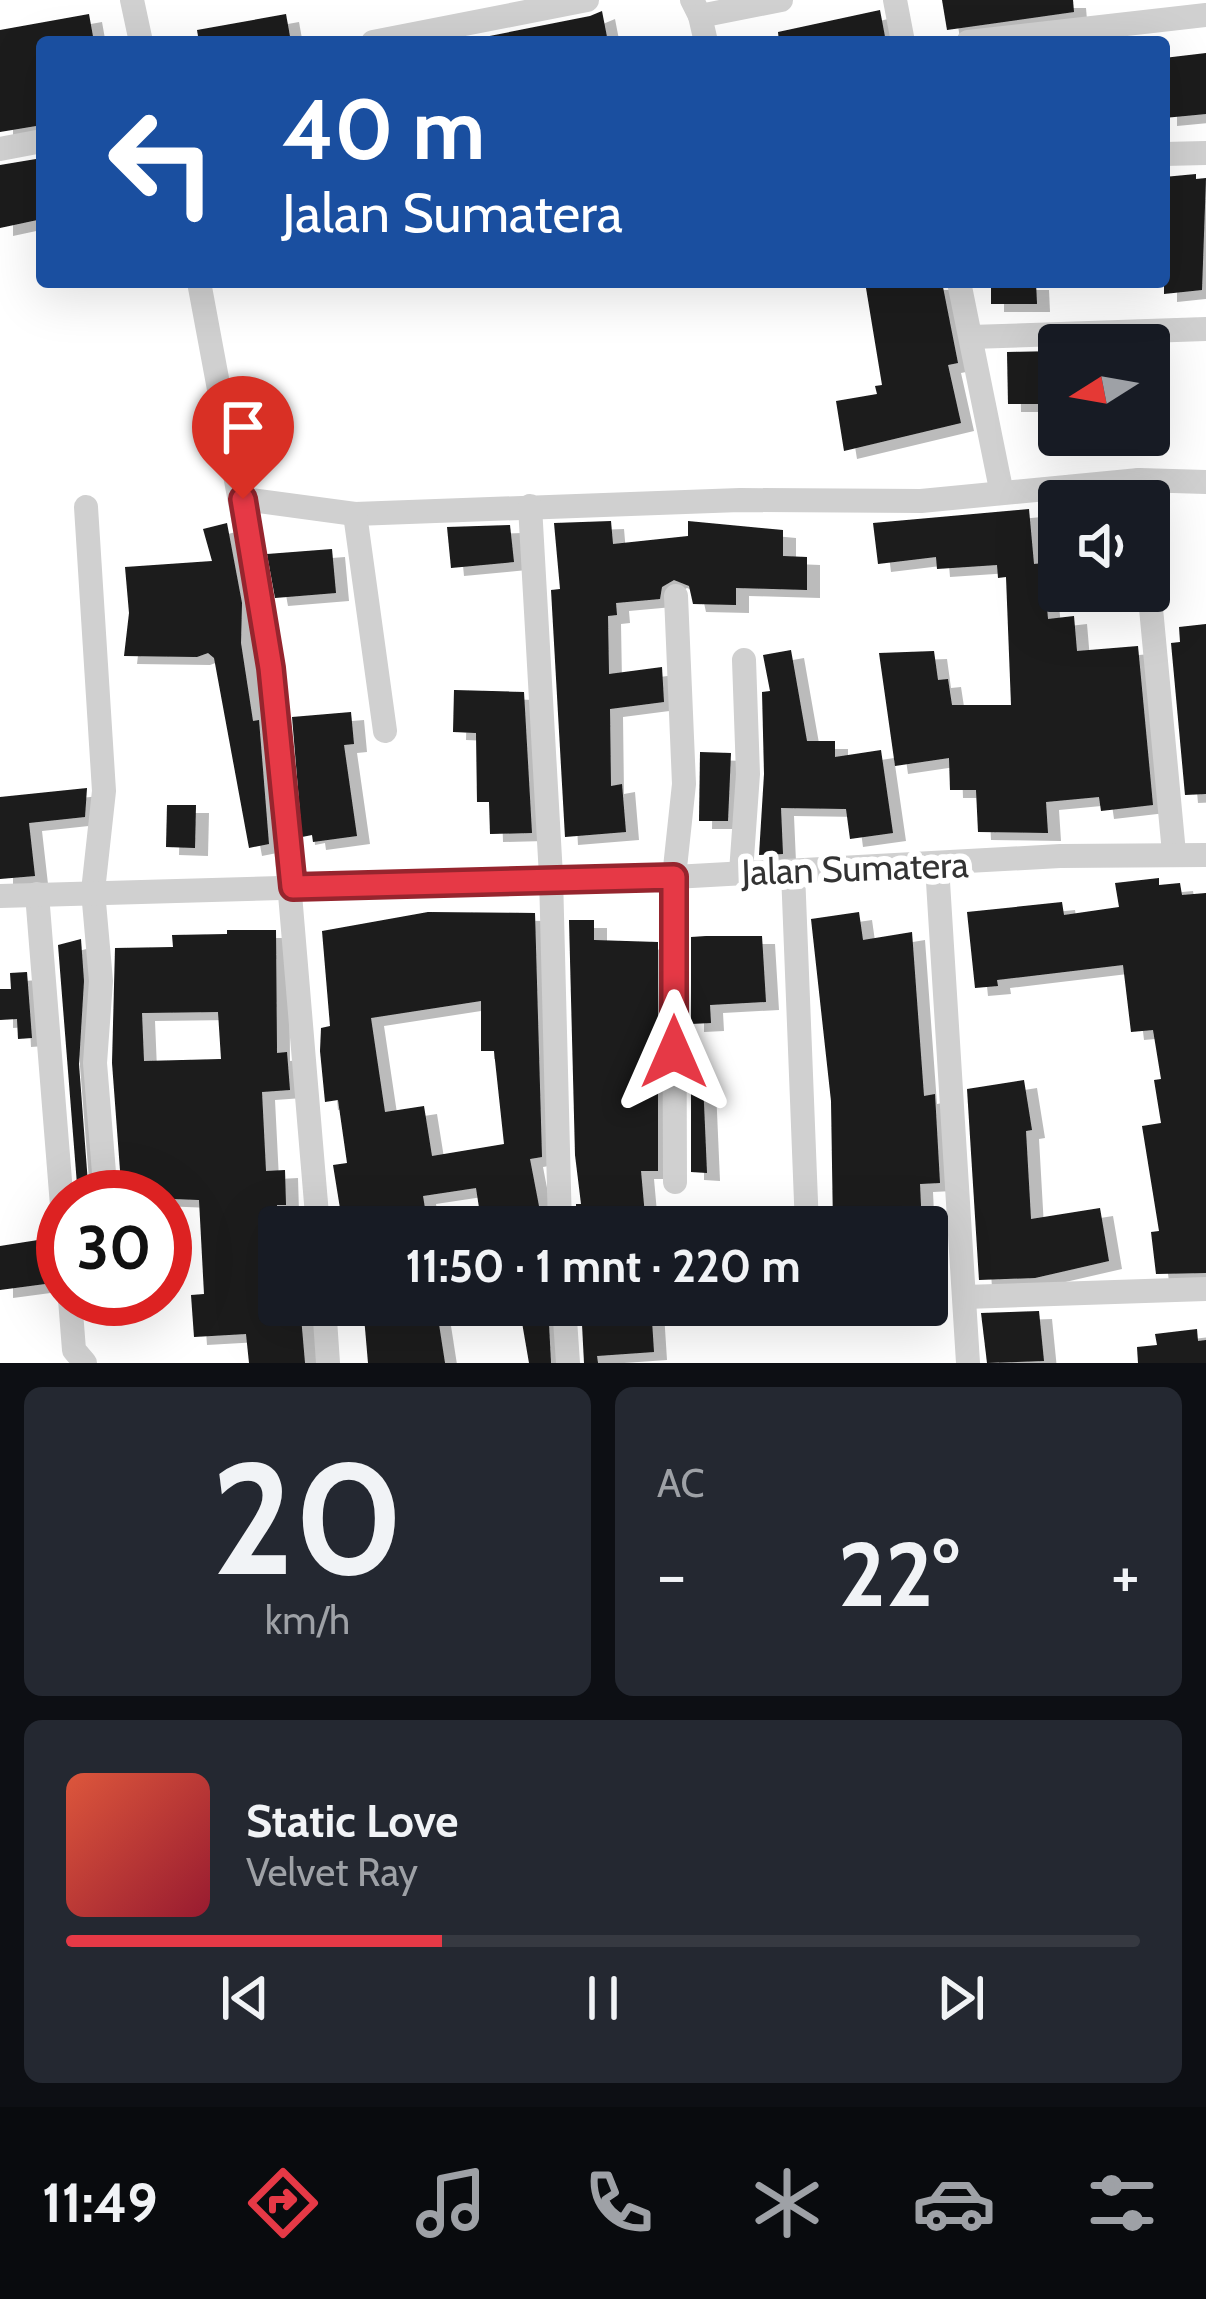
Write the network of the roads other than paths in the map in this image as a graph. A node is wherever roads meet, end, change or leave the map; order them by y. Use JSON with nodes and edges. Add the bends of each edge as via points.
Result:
{"nodes":[{"id":1,"x":132,"y":0,"type":"edge"},
{"id":2,"x":587,"y":0,"type":"edge"},
{"id":3,"x":782,"y":0,"type":"edge"},
{"id":4,"x":895,"y":0,"type":"edge"},
{"id":5,"x":696,"y":8,"type":"edge"},
{"id":6,"x":1206,"y":15,"type":"edge"},
{"id":7,"x":140,"y":36,"type":"edge"},
{"id":8,"x":404,"y":36,"type":"edge"},
{"id":9,"x":902,"y":36,"type":"edge"},
{"id":10,"x":1021,"y":36,"type":"edge"},
{"id":11,"x":36,"y":142,"type":"edge"},
{"id":12,"x":0,"y":148,"type":"edge"},
{"id":13,"x":1206,"y":153,"type":"edge"},
{"id":14,"x":1170,"y":154,"type":"edge"},
{"id":15,"x":200,"y":288,"type":"edge"},
{"id":16,"x":960,"y":288,"type":"edge"},
{"id":17,"x":1206,"y":329,"type":"edge"},
{"id":18,"x":971,"y":338,"type":"junction"},
{"id":19,"x":1206,"y":482,"type":"edge"},
{"id":20,"x":1170,"y":486,"type":"edge"},
{"id":21,"x":1001,"y":489,"type":"junction"},
{"id":22,"x":1038,"y":489,"type":"edge"},
{"id":23,"x":243,"y":499,"type":"junction"},
{"id":24,"x":86,"y":506,"type":"dead end"},
{"id":25,"x":530,"y":506,"type":"junction"},
{"id":26,"x":355,"y":514,"type":"junction"},
{"id":27,"x":676,"y":596,"type":"dead end"},
{"id":28,"x":1151,"y":612,"type":"edge"},
{"id":29,"x":745,"y":660,"type":"dead end"},
{"id":30,"x":385,"y":730,"type":"dead end"},
{"id":31,"x":1174,"y":853,"type":"junction"},
{"id":32,"x":1206,"y":855,"type":"edge"},
{"id":33,"x":937,"y":866,"type":"junction"},
{"id":34,"x":741,"y":872,"type":"junction"},
{"id":35,"x":793,"y":872,"type":"junction"},
{"id":36,"x":550,"y":877,"type":"junction"},
{"id":37,"x":674,"y":877,"type":"junction"},
{"id":38,"x":293,"y":887,"type":"junction"},
{"id":39,"x":93,"y":891,"type":"junction"},
{"id":40,"x":37,"y":894,"type":"junction"},
{"id":41,"x":0,"y":896,"type":"edge"},
{"id":42,"x":59,"y":1170,"type":"edge"},
{"id":43,"x":104,"y":1170,"type":"edge"},
{"id":44,"x":675,"y":1182,"type":"dead end"},
{"id":45,"x":316,"y":1206,"type":"edge"},
{"id":46,"x":559,"y":1206,"type":"edge"},
{"id":47,"x":806,"y":1206,"type":"edge"},
{"id":48,"x":1206,"y":1289,"type":"edge"},
{"id":49,"x":964,"y":1297,"type":"junction"},
{"id":50,"x":72,"y":1326,"type":"edge"},
{"id":51,"x":325,"y":1326,"type":"edge"},
{"id":52,"x":565,"y":1326,"type":"edge"},
{"id":53,"x":85,"y":1363,"type":"edge"},
{"id":54,"x":328,"y":1363,"type":"edge"},
{"id":55,"x":568,"y":1363,"type":"edge"},
{"id":56,"x":968,"y":1363,"type":"edge"}],
"edges":[{"from":1,"to":7,"type":"street"},
{"from":2,"to":8,"type":"street"},
{"from":3,"to":5,"type":"street"},
{"from":4,"to":9,"type":"street"},
{"from":6,"to":10,"type":"street"},
{"from":11,"to":12,"type":"street"},
{"from":13,"to":14,"type":"street"},
{"from":15,"to":23,"type":"street"},
{"from":16,"to":18,"type":"street"},
{"from":17,"to":18,"type":"street"},
{"from":18,"to":21,"type":"street"},
{"from":19,"to":20,"type":"street"},
{"from":21,"to":22,"type":"street"},
{"from":21,"to":25,"type":"street","via":[[921,501]]},
{"from":23,"to":26,"type":"street"},
{"from":23,"to":38,"type":"street","via":[[271,668]]},
{"from":24,"to":39,"type":"street","via":[[104,791]]},
{"from":25,"to":26,"type":"street"},
{"from":25,"to":36,"type":"street"},
{"from":26,"to":30,"type":"street"},
{"from":27,"to":37,"type":"street","via":[[684,784]]},
{"from":28,"to":31,"type":"street"},
{"from":29,"to":34,"type":"street"},
{"from":31,"to":32,"type":"street","name":"Jalan Sumatera"},
{"from":31,"to":33,"type":"street","name":"Jalan Sumatera"},
{"from":33,"to":35,"type":"street","name":"Jalan Sumatera"},
{"from":33,"to":49,"type":"street"},
{"from":34,"to":35,"type":"street","name":"Jalan Sumatera"},
{"from":34,"to":37,"type":"street","name":"Jalan Sumatera"},
{"from":35,"to":47,"type":"street"},
{"from":36,"to":37,"type":"street","name":"Jalan Sumatera"},
{"from":36,"to":38,"type":"street","name":"Jalan Sumatera"},
{"from":36,"to":46,"type":"street"},
{"from":37,"to":44,"type":"street"},
{"from":38,"to":39,"type":"street","name":"Jalan Sumatera"},
{"from":38,"to":45,"type":"street"},
{"from":39,"to":40,"type":"street","name":"Jalan Sumatera"},
{"from":39,"to":43,"type":"street"},
{"from":40,"to":41,"type":"street","name":"Jalan Sumatera"},
{"from":40,"to":42,"type":"street"},
{"from":48,"to":49,"type":"street"},
{"from":49,"to":56,"type":"street"},
{"from":50,"to":53,"type":"street","via":[[74,1350]]},
{"from":51,"to":54,"type":"street"},
{"from":52,"to":55,"type":"street"}]}
